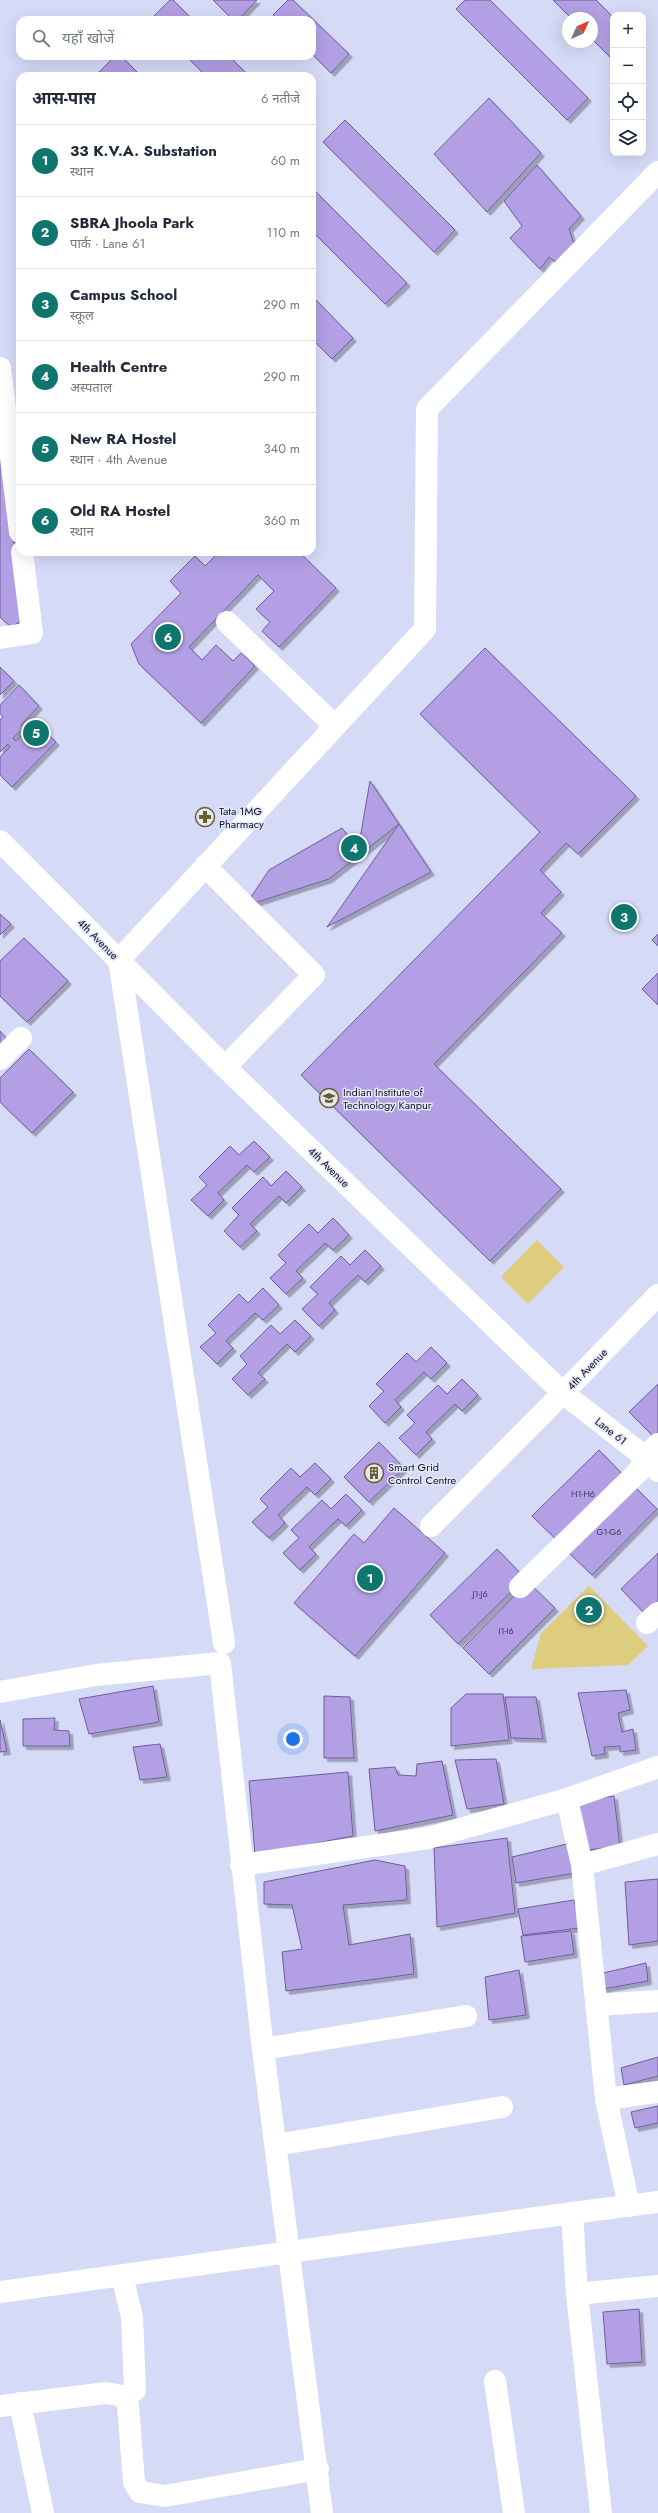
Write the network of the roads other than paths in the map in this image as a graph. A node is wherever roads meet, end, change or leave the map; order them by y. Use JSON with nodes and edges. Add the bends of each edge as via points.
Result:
{"nodes":[{"id":1,"x":658,"y":172,"type":"edge"},
{"id":2,"x":0,"y":368,"type":"edge"},
{"id":3,"x":16,"y":499,"type":"edge"},
{"id":4,"x":22,"y":556,"type":"edge"},
{"id":5,"x":227,"y":622,"type":"dead end"},
{"id":6,"x":0,"y":638,"type":"edge"},
{"id":7,"x":335,"y":726,"type":"junction"},
{"id":8,"x":0,"y":842,"type":"edge"},
{"id":9,"x":205,"y":866,"type":"junction"},
{"id":10,"x":119,"y":960,"type":"junction"},
{"id":11,"x":21,"y":1038,"type":"dead end"},
{"id":12,"x":0,"y":1059,"type":"edge"},
{"id":13,"x":225,"y":1067,"type":"junction"},
{"id":14,"x":658,"y":1295,"type":"edge"},
{"id":15,"x":563,"y":1394,"type":"junction"},
{"id":16,"x":654,"y":1457,"type":"edge"},
{"id":17,"x":431,"y":1526,"type":"dead end"},
{"id":18,"x":520,"y":1587,"type":"dead end"},
{"id":19,"x":224,"y":1643,"type":"dead end"},
{"id":20,"x":0,"y":1692,"type":"edge"},
{"id":21,"x":658,"y":1767,"type":"edge"},
{"id":22,"x":568,"y":1799,"type":"junction"},
{"id":23,"x":658,"y":1844,"type":"edge"},
{"id":24,"x":241,"y":1865,"type":"junction"},
{"id":25,"x":582,"y":1865,"type":"junction"},
{"id":26,"x":658,"y":2001,"type":"edge"},
{"id":27,"x":596,"y":2004,"type":"junction"},
{"id":28,"x":466,"y":2016,"type":"dead end"},
{"id":29,"x":263,"y":2049,"type":"junction"},
{"id":30,"x":658,"y":2092,"type":"edge"},
{"id":31,"x":606,"y":2099,"type":"junction"},
{"id":32,"x":502,"y":2107,"type":"dead end"},
{"id":33,"x":276,"y":2145,"type":"junction"},
{"id":34,"x":658,"y":2202,"type":"edge"},
{"id":35,"x":629,"y":2206,"type":"junction"},
{"id":36,"x":572,"y":2213,"type":"junction"},
{"id":37,"x":290,"y":2252,"type":"junction"},
{"id":38,"x":122,"y":2276,"type":"junction"},
{"id":39,"x":658,"y":2286,"type":"edge"},
{"id":40,"x":0,"y":2292,"type":"edge"},
{"id":41,"x":577,"y":2294,"type":"junction"},
{"id":42,"x":495,"y":2381,"type":"dead end"},
{"id":43,"x":135,"y":2390,"type":"dead end"},
{"id":44,"x":10,"y":2404,"type":"edge"},
{"id":45,"x":318,"y":2469,"type":"junction"},
{"id":46,"x":43,"y":2513,"type":"edge"},
{"id":47,"x":322,"y":2513,"type":"edge"},
{"id":48,"x":514,"y":2513,"type":"edge"},
{"id":49,"x":601,"y":2513,"type":"edge"}],
"edges":[{"from":1,"to":7,"type":"street","via":[[427,409],[425,629]]},
{"from":2,"to":3,"type":"street"},
{"from":4,"to":6,"type":"street","via":[[32,633]]},
{"from":5,"to":7,"type":"street"},
{"from":7,"to":9,"type":"street"},
{"from":8,"to":10,"type":"street","name":"4th Avenue"},
{"from":9,"to":10,"type":"street"},
{"from":9,"to":13,"type":"street","via":[[314,974]]},
{"from":10,"to":13,"type":"street","name":"4th Avenue"},
{"from":10,"to":19,"type":"street"},
{"from":11,"to":12,"type":"street"},
{"from":13,"to":15,"type":"street","name":"4th Avenue"},
{"from":14,"to":15,"type":"street","name":"4th Avenue"},
{"from":15,"to":16,"type":"street","name":"Lane 61"},
{"from":15,"to":17,"type":"street"},
{"from":16,"to":18,"type":"street"},
{"from":20,"to":24,"type":"street","via":[[96,1675],[220,1663]]},
{"from":21,"to":22,"type":"street"},
{"from":22,"to":24,"type":"street","via":[[428,1838]]},
{"from":22,"to":25,"type":"street"},
{"from":23,"to":25,"type":"street"},
{"from":24,"to":29,"type":"street"},
{"from":25,"to":27,"type":"street"},
{"from":26,"to":27,"type":"street"},
{"from":27,"to":31,"type":"street"},
{"from":28,"to":29,"type":"street"},
{"from":29,"to":33,"type":"street"},
{"from":30,"to":31,"type":"street"},
{"from":31,"to":35,"type":"street"},
{"from":32,"to":33,"type":"street"},
{"from":33,"to":37,"type":"street"},
{"from":34,"to":35,"type":"street"},
{"from":35,"to":36,"type":"street"},
{"from":36,"to":37,"type":"street"},
{"from":36,"to":41,"type":"street"},
{"from":37,"to":38,"type":"street"},
{"from":37,"to":45,"type":"street"},
{"from":38,"to":40,"type":"street"},
{"from":38,"to":43,"type":"street","via":[[132,2316]]},
{"from":39,"to":41,"type":"street"},
{"from":41,"to":49,"type":"street"},
{"from":42,"to":48,"type":"street"},
{"from":44,"to":45,"type":"street","via":[[106,2393],[123,2396],[128,2405],[134,2482],[140,2492],[165,2496]]},
{"from":44,"to":46,"type":"street"},
{"from":45,"to":47,"type":"street"}]}
